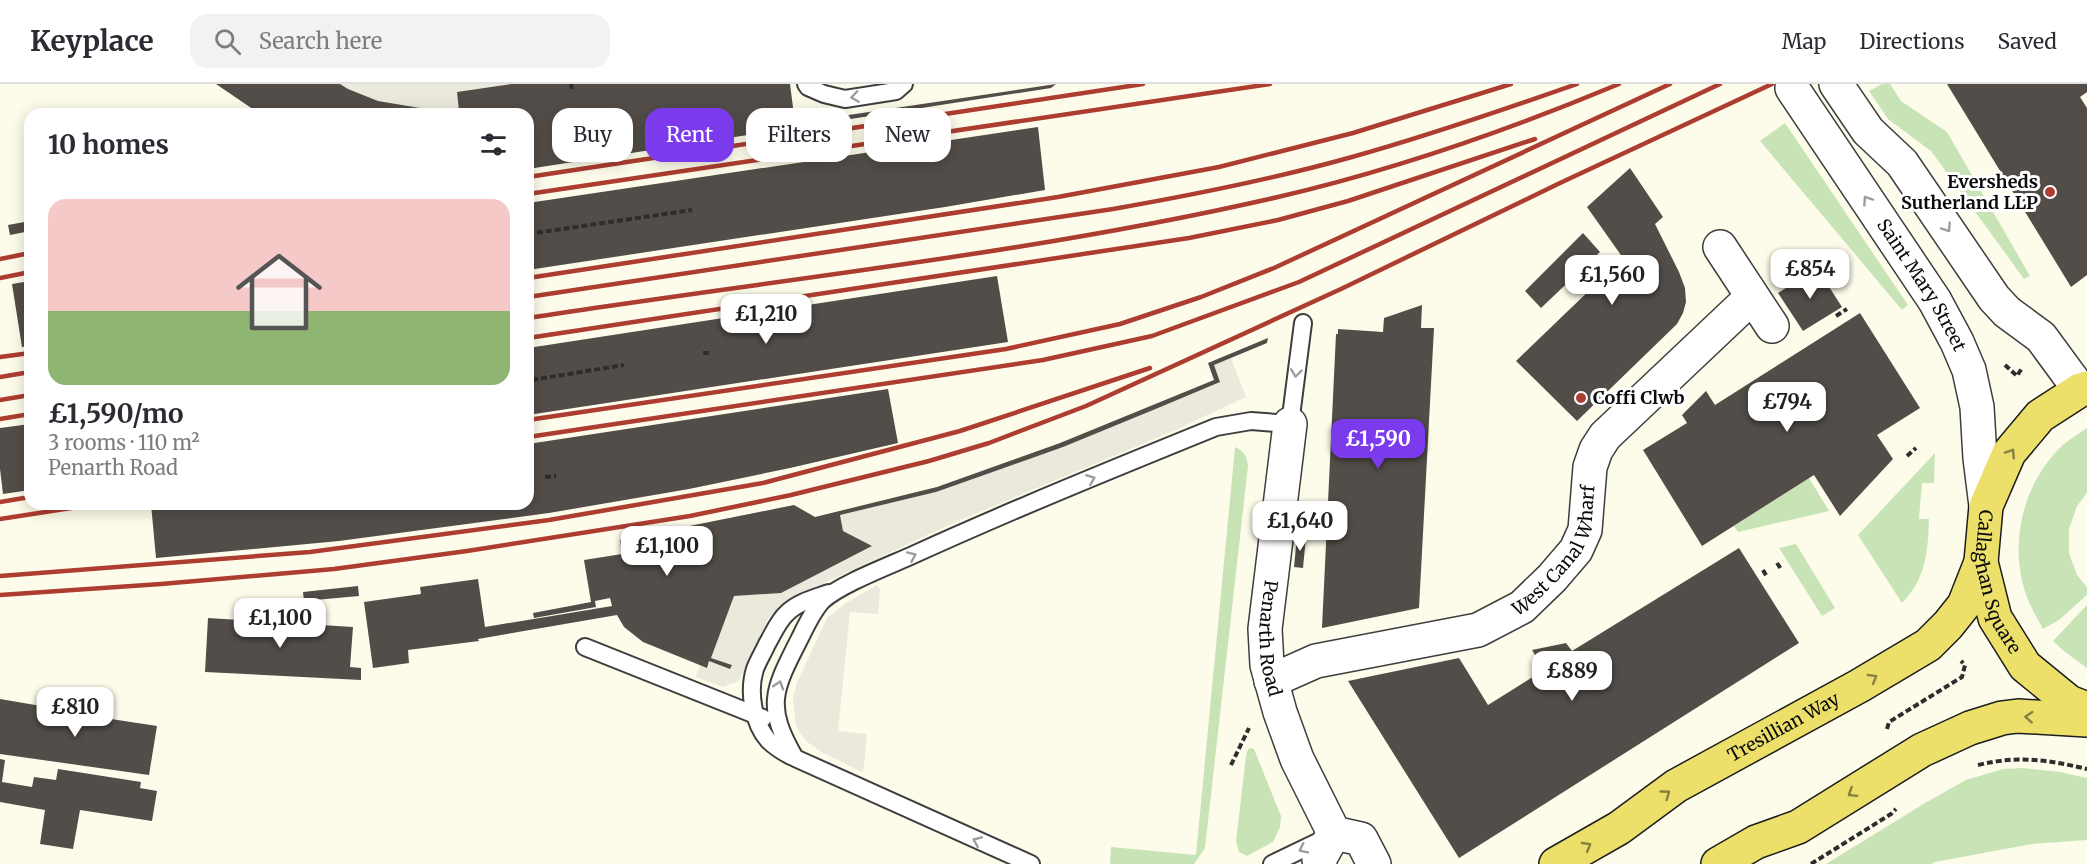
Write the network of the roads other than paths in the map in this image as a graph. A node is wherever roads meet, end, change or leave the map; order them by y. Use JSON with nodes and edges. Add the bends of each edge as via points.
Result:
{"nodes":[{"id":1,"x":806,"y":84,"type":"edge"},
{"id":2,"x":904,"y":84,"type":"edge"},
{"id":3,"x":1836,"y":84,"type":"edge"},
{"id":4,"x":1792,"y":88,"type":"dead end"},
{"id":5,"x":1720,"y":247,"type":"dead end"},
{"id":6,"x":1752,"y":297,"type":"junction"},
{"id":7,"x":1303,"y":323,"type":"dead end"},
{"id":8,"x":1772,"y":326,"type":"dead end"},
{"id":9,"x":2084,"y":389,"type":"edge"},
{"id":10,"x":1290,"y":424,"type":"junction"},
{"id":11,"x":1986,"y":506,"type":"junction"},
{"id":12,"x":1981,"y":562,"type":"junction"},
{"id":13,"x":839,"y":590,"type":"junction"},
{"id":14,"x":585,"y":647,"type":"dead end"},
{"id":15,"x":1271,"y":681,"type":"junction"},
{"id":16,"x":2087,"y":709,"type":"edge"},
{"id":17,"x":757,"y":716,"type":"junction"},
{"id":18,"x":2087,"y":720,"type":"edge"},
{"id":19,"x":778,"y":724,"type":"junction"},
{"id":20,"x":795,"y":758,"type":"junction"},
{"id":21,"x":1334,"y":833,"type":"junction"},
{"id":22,"x":1031,"y":864,"type":"edge"},
{"id":23,"x":1272,"y":864,"type":"edge"},
{"id":24,"x":1320,"y":864,"type":"edge"},
{"id":25,"x":1374,"y":864,"type":"edge"},
{"id":26,"x":1556,"y":864,"type":"edge"},
{"id":27,"x":1718,"y":864,"type":"edge"}],
"edges":[{"from":2,"to":1,"type":"lane","one_way":true,"via":[[897,90],[845,99]]},
{"from":3,"to":9,"type":"street","one_way":true,"via":[[1868,131],[1902,163],[1994,298],[2041,337]]},
{"from":11,"to":4,"type":"street","name":"Saint Mary Street","one_way":true,"via":[[1977,407],[1961,350],[1935,301]]},
{"from":5,"to":6,"type":"street"},
{"from":6,"to":8,"type":"street"},
{"from":6,"to":15,"type":"street","name":"West Canal Wharf","via":[[1605,436],[1590,467],[1585,530],[1576,550],[1522,607],[1478,630],[1316,661]]},
{"from":7,"to":10,"type":"lane","name":"Penarth Road","one_way":true},
{"from":11,"to":9,"type":"main road","name":"Callaghan Square","one_way":true,"via":[[2009,453],[2040,416]]},
{"from":13,"to":10,"type":"lane","one_way":true,"via":[[987,521],[1216,427],[1251,421]]},
{"from":10,"to":15,"type":"street","name":"Penarth Road","via":[[1265,629]]},
{"from":11,"to":12,"type":"main road","name":"Callaghan Square"},
{"from":12,"to":16,"type":"main road","name":"Callaghan Square","via":[[1995,618],[2025,666],[2069,702]]},
{"from":26,"to":12,"type":"main road","name":"Tresillian Way","one_way":true,"via":[[1618,828],[1676,786],[1928,645],[1964,604]]},
{"from":13,"to":17,"type":"lane","via":[[799,604],[786,613],[774,630],[752,680]]},
{"from":19,"to":13,"type":"lane","one_way":true,"via":[[778,685],[790,658],[814,612]]},
{"from":14,"to":17,"type":"lane"},
{"from":15,"to":21,"type":"street","name":"Penarth Road","via":[[1297,759]]},
{"from":17,"to":19,"type":"lane"},
{"from":17,"to":20,"type":"lane","via":[[767,739]]},
{"from":18,"to":27,"type":"main road","one_way":true,"via":[[2018,716],[1970,728],[1922,750],[1798,827],[1756,842]]},
{"from":19,"to":20,"type":"lane"},
{"from":22,"to":20,"type":"lane","one_way":true},
{"from":21,"to":23,"type":"lane","one_way":true},
{"from":21,"to":24,"type":"street","via":[[1318,860]]},
{"from":21,"to":25,"type":"street","via":[[1361,839]]}]}
